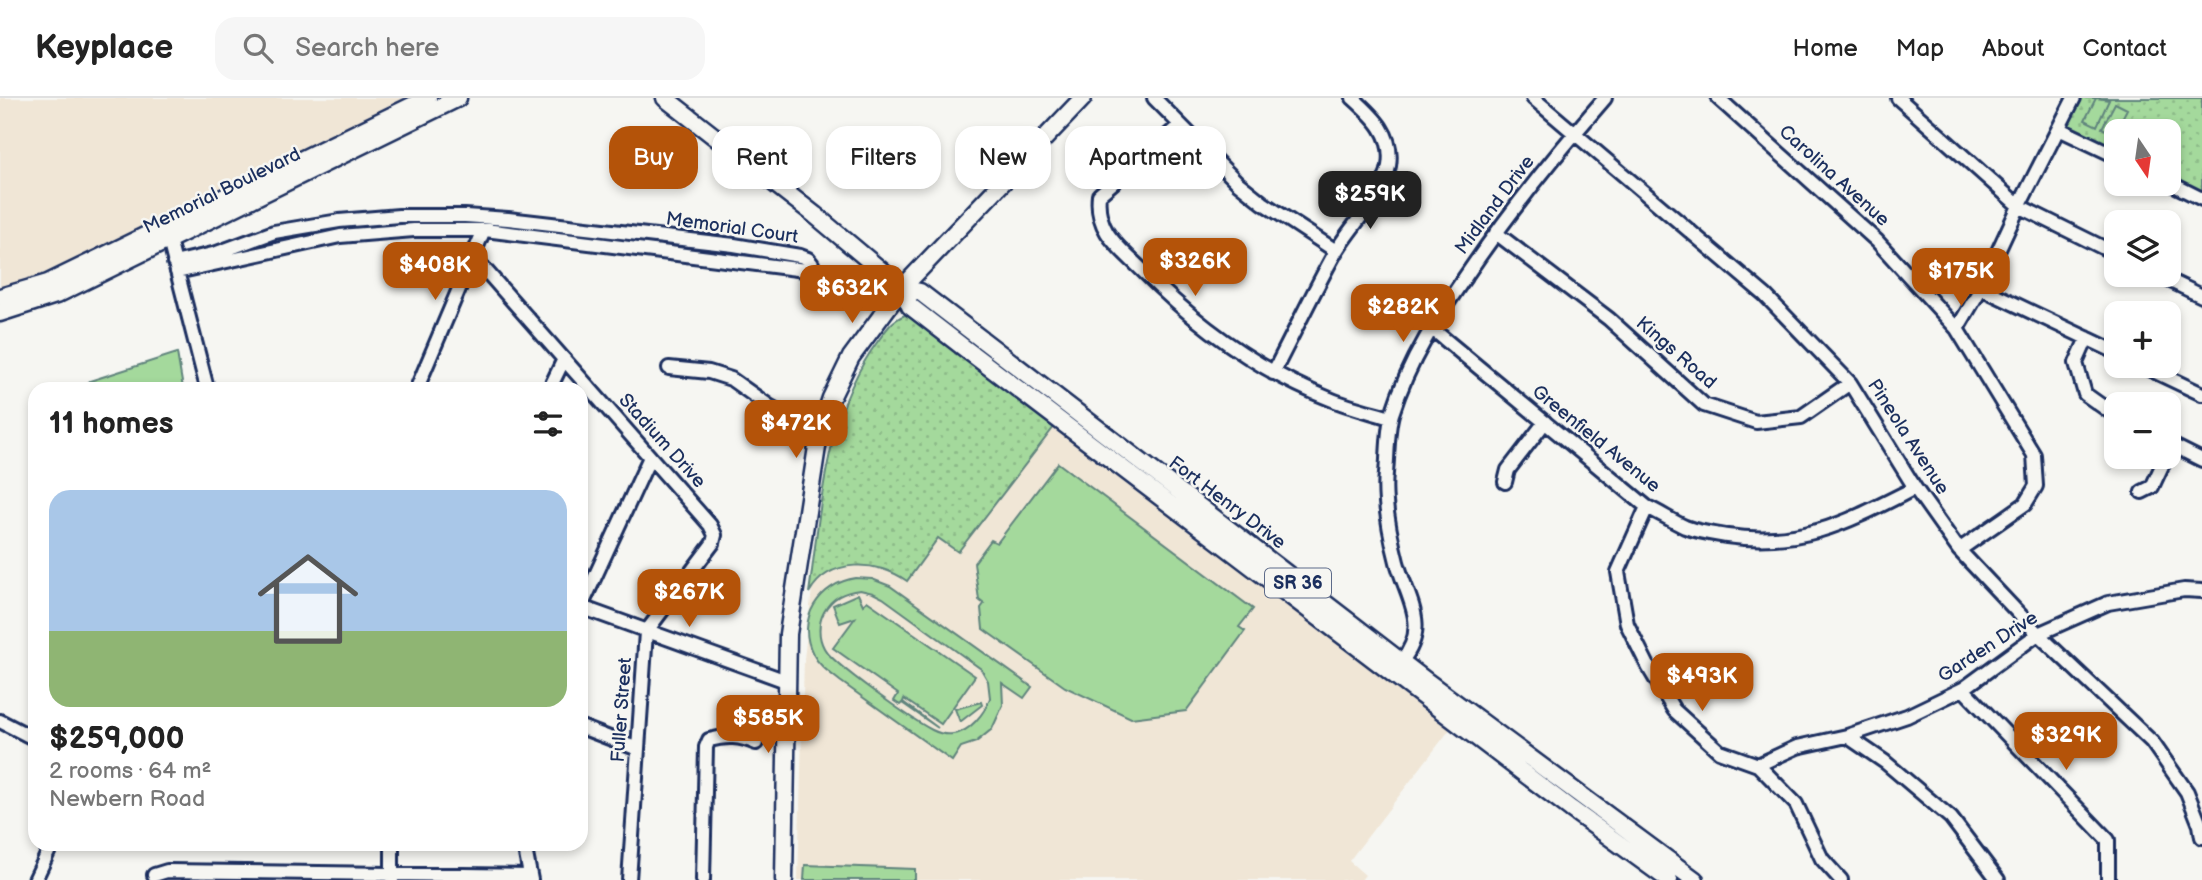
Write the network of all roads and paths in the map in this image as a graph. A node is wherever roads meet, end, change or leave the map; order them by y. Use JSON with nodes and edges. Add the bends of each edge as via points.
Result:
{"nodes":[{"id":1,"x":428,"y":98,"type":"edge"},
{"id":2,"x":458,"y":98,"type":"edge"},
{"id":3,"x":665,"y":98,"type":"edge"},
{"id":4,"x":1083,"y":98,"type":"edge"},
{"id":5,"x":1154,"y":98,"type":"edge"},
{"id":6,"x":1353,"y":98,"type":"edge"},
{"id":7,"x":1533,"y":98,"type":"edge"},
{"id":8,"x":1605,"y":98,"type":"edge"},
{"id":9,"x":1718,"y":98,"type":"edge"},
{"id":10,"x":1898,"y":98,"type":"edge"},
{"id":11,"x":2074,"y":98,"type":"edge"},
{"id":12,"x":1180,"y":125,"type":"junction"},
{"id":13,"x":2059,"y":129,"type":"junction"},
{"id":14,"x":1574,"y":133,"type":"junction"},
{"id":15,"x":2104,"y":150,"type":"edge"},
{"id":16,"x":269,"y":183,"type":"junction"},
{"id":17,"x":2181,"y":188,"type":"edge"},
{"id":18,"x":2202,"y":199,"type":"edge"},
{"id":19,"x":2019,"y":206,"type":"junction"},
{"id":20,"x":339,"y":221,"type":"junction"},
{"id":21,"x":486,"y":224,"type":"junction"},
{"id":22,"x":167,"y":233,"type":"junction"},
{"id":23,"x":1496,"y":233,"type":"junction"},
{"id":24,"x":340,"y":236,"type":"junction"},
{"id":25,"x":696,"y":240,"type":"junction"},
{"id":26,"x":2104,"y":248,"type":"edge"},
{"id":27,"x":1336,"y":251,"type":"junction"},
{"id":28,"x":473,"y":256,"type":"junction"},
{"id":29,"x":695,"y":257,"type":"junction"},
{"id":30,"x":176,"y":267,"type":"junction"},
{"id":31,"x":2181,"y":286,"type":"edge"},
{"id":32,"x":902,"y":288,"type":"junction"},
{"id":33,"x":1981,"y":288,"type":"junction"},
{"id":34,"x":2202,"y":296,"type":"edge"},
{"id":35,"x":2,"y":297,"type":"edge"},
{"id":36,"x":0,"y":313,"type":"edge"},
{"id":37,"x":1430,"y":327,"type":"junction"},
{"id":38,"x":1957,"y":329,"type":"junction"},
{"id":39,"x":2087,"y":338,"type":"junction"},
{"id":40,"x":2104,"y":346,"type":"edge"},
{"id":41,"x":564,"y":359,"type":"junction"},
{"id":42,"x":669,"y":368,"type":"dead end"},
{"id":43,"x":1273,"y":373,"type":"junction"},
{"id":44,"x":2168,"y":378,"type":"edge"},
{"id":45,"x":205,"y":382,"type":"edge"},
{"id":46,"x":419,"y":382,"type":"edge"},
{"id":47,"x":553,"y":382,"type":"edge"},
{"id":48,"x":584,"y":382,"type":"edge"},
{"id":49,"x":1850,"y":383,"type":"junction"},
{"id":50,"x":588,"y":386,"type":"edge"},
{"id":51,"x":2202,"y":394,"type":"edge"},
{"id":52,"x":2104,"y":407,"type":"edge"},
{"id":53,"x":1391,"y":418,"type":"junction"},
{"id":54,"x":1545,"y":422,"type":"junction"},
{"id":55,"x":820,"y":434,"type":"junction"},
{"id":56,"x":2181,"y":453,"type":"edge"},
{"id":57,"x":650,"y":457,"type":"junction"},
{"id":58,"x":2202,"y":460,"type":"edge"},
{"id":59,"x":2160,"y":469,"type":"edge"},
{"id":60,"x":1505,"y":482,"type":"dead end"},
{"id":61,"x":1915,"y":488,"type":"junction"},
{"id":62,"x":2142,"y":492,"type":"dead end"},
{"id":63,"x":1647,"y":507,"type":"junction"},
{"id":64,"x":710,"y":525,"type":"joint"},
{"id":65,"x":1959,"y":550,"type":"junction"},
{"id":66,"x":2202,"y":591,"type":"edge"},
{"id":67,"x":588,"y":592,"type":"edge"},
{"id":68,"x":588,"y":610,"type":"edge"},
{"id":69,"x":646,"y":632,"type":"junction"},
{"id":70,"x":2038,"y":634,"type":"junction"},
{"id":71,"x":1401,"y":662,"type":"junction"},
{"id":72,"x":786,"y":681,"type":"junction"},
{"id":73,"x":1963,"y":689,"type":"junction"},
{"id":74,"x":0,"y":721,"type":"edge"},
{"id":75,"x":588,"y":730,"type":"edge"},
{"id":76,"x":28,"y":735,"type":"edge"},
{"id":77,"x":1847,"y":736,"type":"junction"},
{"id":78,"x":756,"y":743,"type":"dead end"},
{"id":79,"x":638,"y":749,"type":"junction"},
{"id":80,"x":1758,"y":765,"type":"junction"},
{"id":81,"x":2202,"y":837,"type":"edge"},
{"id":82,"x":49,"y":851,"type":"edge"},
{"id":83,"x":392,"y":851,"type":"edge"},
{"id":84,"x":525,"y":851,"type":"edge"},
{"id":85,"x":155,"y":875,"type":"dead end"},
{"id":86,"x":392,"y":876,"type":"edge"},
{"id":87,"x":531,"y":878,"type":"edge"},
{"id":88,"x":35,"y":880,"type":"edge"},
{"id":89,"x":629,"y":880,"type":"edge"},
{"id":90,"x":703,"y":880,"type":"edge"},
{"id":91,"x":784,"y":880,"type":"edge"},
{"id":92,"x":1669,"y":880,"type":"edge"},
{"id":93,"x":1695,"y":880,"type":"edge"},
{"id":94,"x":1841,"y":880,"type":"edge"},
{"id":95,"x":1998,"y":880,"type":"edge"},
{"id":96,"x":2108,"y":880,"type":"edge"}],
"edges":[{"from":1,"to":16,"type":"main road","name":"Memorial Boulevard"},
{"from":2,"to":16,"type":"main road","name":"Memorial Boulevard"},
{"from":3,"to":32,"type":"main road","name":"Fort Henry Drive","number":"SR 36"},
{"from":4,"to":32,"type":"main road"},
{"from":5,"to":12,"type":"street"},
{"from":6,"to":27,"type":"street","via":[[1385,130],[1389,164],[1385,179]]},
{"from":7,"to":14,"type":"street","name":"Pineola Avenue"},
{"from":8,"to":14,"type":"street","name":"Midland Drive"},
{"from":9,"to":38,"type":"street","name":"Carolina Avenue","via":[[1877,241]]},
{"from":10,"to":19,"type":"street"},
{"from":11,"to":13,"type":"street"},
{"from":12,"to":27,"type":"street","via":[[1262,203]]},
{"from":12,"to":43,"type":"street","via":[[1098,195],[1102,227],[1192,318]]},
{"from":13,"to":15,"type":"street"},
{"from":13,"to":19,"type":"street"},
{"from":14,"to":23,"type":"street","name":"Midland Drive"},
{"from":14,"to":49,"type":"street","name":"Pineola Avenue","via":[[1765,295]]},
{"from":16,"to":22,"type":"main road","name":"Memorial Boulevard"},
{"from":17,"to":18,"type":"street"},
{"from":19,"to":26,"type":"street"},
{"from":19,"to":33,"type":"street"},
{"from":20,"to":21,"type":"street","name":"Memorial Court","via":[[399,216]]},
{"from":20,"to":24,"type":"street"},
{"from":20,"to":30,"type":"street","name":"Memorial Court","via":[[274,232]]},
{"from":21,"to":24,"type":"street","name":"Memorial Court"},
{"from":21,"to":25,"type":"street","name":"Memorial Court"},
{"from":21,"to":28,"type":"street"},
{"from":21,"to":29,"type":"street","name":"Memorial Court"},
{"from":22,"to":30,"type":"street"},
{"from":22,"to":35,"type":"main road","name":"Memorial Boulevard","via":[[48,284]]},
{"from":22,"to":36,"type":"main road","name":"Memorial Boulevard","via":[[56,295]]},
{"from":23,"to":37,"type":"street","name":"Midland Drive"},
{"from":23,"to":49,"type":"street","name":"Kings Road","via":[[1609,319],[1703,405],[1756,422],[1801,417]]},
{"from":24,"to":30,"type":"street","name":"Memorial Court"},
{"from":25,"to":29,"type":"street"},
{"from":25,"to":29,"type":"street","name":"Memorial Court","via":[[800,256],[812,264],[805,270]]},
{"from":27,"to":43,"type":"street"},
{"from":28,"to":41,"type":"street","name":"Stadium Drive"},
{"from":28,"to":46,"type":"street"},
{"from":30,"to":45,"type":"street"},
{"from":31,"to":34,"type":"street"},
{"from":32,"to":55,"type":"main road","via":[[845,369]]},
{"from":32,"to":71,"type":"main road","name":"Fort Henry Drive","number":"SR 36","via":[[920,292]]},
{"from":32,"to":92,"type":"main road","name":"Fort Henry Drive","number":"SR 36","via":[[910,306],[963,348]]},
{"from":33,"to":38,"type":"street"},
{"from":33,"to":39,"type":"street"},
{"from":37,"to":53,"type":"street","name":"Midland Drive"},
{"from":37,"to":54,"type":"street","name":"Greenfield Avenue"},
{"from":38,"to":65,"type":"street","name":"Carolina Avenue","via":[[2034,455],[2036,486],[2025,504]]},
{"from":39,"to":40,"type":"street"},
{"from":39,"to":52,"type":"street","via":[[2076,363],[2085,394]]},
{"from":41,"to":47,"type":"street"},
{"from":41,"to":48,"type":"street","name":"Stadium Drive"},
{"from":42,"to":55,"type":"street","via":[[731,379]]},
{"from":43,"to":53,"type":"street","via":[[1331,400]]},
{"from":44,"to":51,"type":"street"},
{"from":49,"to":61,"type":"street","name":"Pineola Avenue"},
{"from":50,"to":57,"type":"street","name":"Stadium Drive"},
{"from":53,"to":71,"type":"street","name":"Midland Drive","via":[[1385,482],[1390,526],[1397,563],[1416,616],[1410,651]]},
{"from":54,"to":60,"type":"street","via":[[1508,470]]},
{"from":54,"to":63,"type":"street","name":"Greenfield Avenue"},
{"from":55,"to":72,"type":"main road","via":[[792,597]]},
{"from":56,"to":58,"type":"street"},
{"from":57,"to":64,"type":"street","name":"Stadium Drive"},
{"from":57,"to":67,"type":"street"},
{"from":59,"to":62,"type":"street","via":[[2152,487]]},
{"from":61,"to":63,"type":"street","name":"Greenfield Avenue","via":[[1860,516],[1791,538],[1752,540],[1717,535],[1687,528]]},
{"from":61,"to":65,"type":"street","name":"Pineola Avenue"},
{"from":63,"to":80,"type":"street","via":[[1618,572],[1627,624],[1674,709],[1720,751]]},
{"from":64,"to":69,"type":"street","name":"Fuller Street","via":[[713,543]]},
{"from":65,"to":70,"type":"street","name":"Pineola Avenue"},
{"from":66,"to":70,"type":"street","name":"Garden Drive","via":[[2108,603]]},
{"from":68,"to":69,"type":"street"},
{"from":69,"to":72,"type":"street"},
{"from":69,"to":79,"type":"street","name":"Fuller Street"},
{"from":70,"to":73,"type":"street","name":"Garden Drive"},
{"from":70,"to":81,"type":"street","name":"Pineola Avenue","via":[[2152,743],[2187,792]]},
{"from":71,"to":93,"type":"main road","name":"Fort Henry Drive","number":"SR 36"},
{"from":72,"to":91,"type":"main road"},
{"from":73,"to":77,"type":"street","name":"Garden Drive","via":[[1907,716]]},
{"from":73,"to":96,"type":"street","via":[[2108,840]]},
{"from":74,"to":76,"type":"street"},
{"from":75,"to":79,"type":"street"},
{"from":77,"to":80,"type":"street","name":"Garden Drive","via":[[1797,747]]},
{"from":77,"to":95,"type":"street","via":[[1951,818]]},
{"from":78,"to":90,"type":"street","via":[[739,736],[720,737],[709,740],[706,747]]},
{"from":79,"to":89,"type":"street","name":"Fuller Street"},
{"from":80,"to":94,"type":"street","via":[[1796,804],[1822,859]]},
{"from":82,"to":88,"type":"street"},
{"from":83,"to":86,"type":"street"},
{"from":84,"to":87,"type":"street"},
{"from":85,"to":86,"type":"street","via":[[167,871]]},
{"from":86,"to":87,"type":"street"}]}
